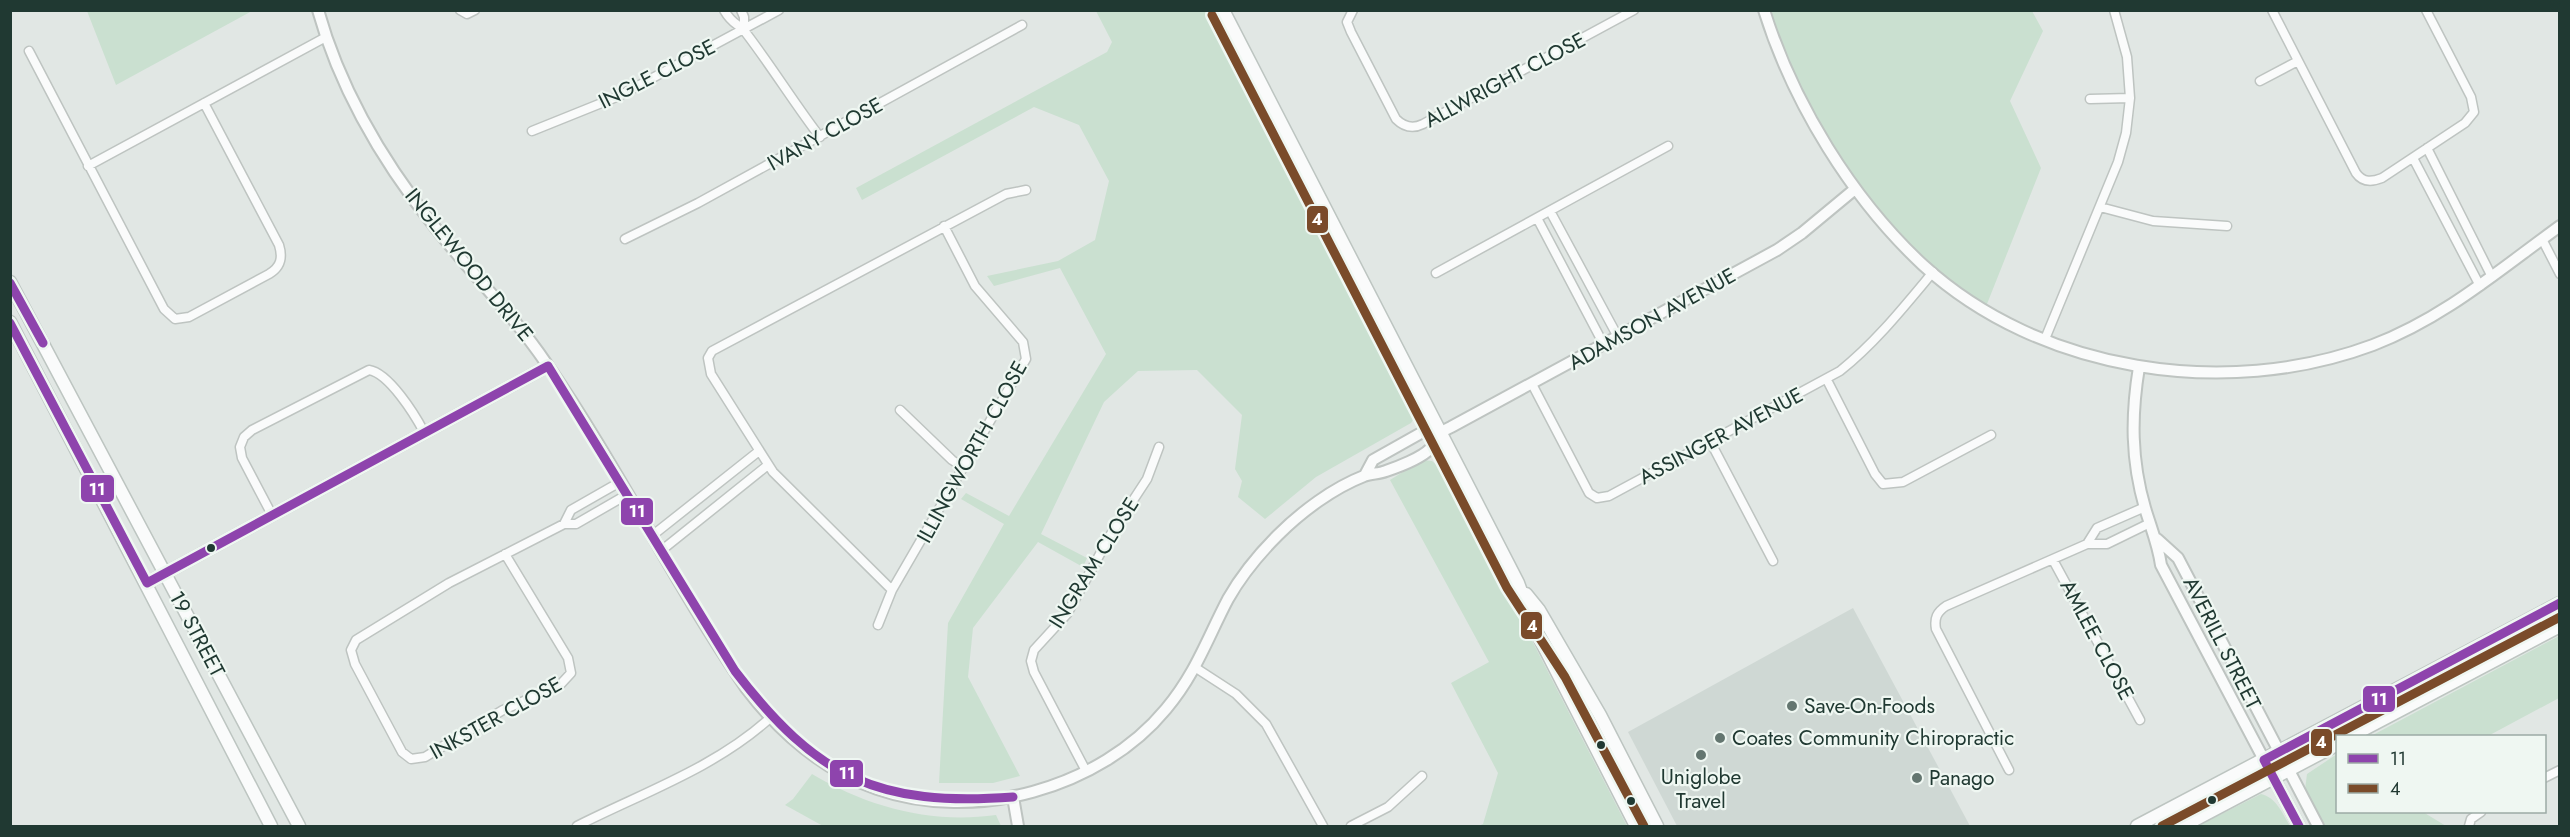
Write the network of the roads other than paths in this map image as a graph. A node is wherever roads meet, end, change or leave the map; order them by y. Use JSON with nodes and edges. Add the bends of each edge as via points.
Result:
{"nodes":[{"id":1,"x":318,"y":10,"type":"edge"},
{"id":2,"x":460,"y":10,"type":"edge"},
{"id":3,"x":475,"y":10,"type":"edge"},
{"id":4,"x":724,"y":10,"type":"edge"},
{"id":5,"x":741,"y":10,"type":"edge"},
{"id":6,"x":780,"y":10,"type":"edge"},
{"id":7,"x":1223,"y":10,"type":"edge"},
{"id":8,"x":1353,"y":10,"type":"edge"},
{"id":9,"x":1764,"y":10,"type":"edge"},
{"id":10,"x":2114,"y":10,"type":"edge"},
{"id":11,"x":2272,"y":10,"type":"edge"},
{"id":12,"x":2426,"y":10,"type":"edge"},
{"id":13,"x":1628,"y":12,"type":"edge"},
{"id":14,"x":1022,"y":25,"type":"dead end"},
{"id":15,"x":744,"y":30,"type":"junction"},
{"id":16,"x":326,"y":38,"type":"junction"},
{"id":17,"x":29,"y":51,"type":"dead end"},
{"id":18,"x":2298,"y":61,"type":"junction"},
{"id":19,"x":2260,"y":81,"type":"dead end"},
{"id":20,"x":2130,"y":98,"type":"junction"},
{"id":21,"x":2090,"y":99,"type":"dead end"},
{"id":22,"x":204,"y":103,"type":"junction"},
{"id":23,"x":532,"y":131,"type":"dead end"},
{"id":24,"x":820,"y":137,"type":"junction"},
{"id":25,"x":1668,"y":146,"type":"dead end"},
{"id":26,"x":2427,"y":148,"type":"junction"},
{"id":27,"x":2413,"y":158,"type":"junction"},
{"id":28,"x":88,"y":166,"type":"junction"},
{"id":29,"x":1855,"y":189,"type":"junction"},
{"id":30,"x":1026,"y":190,"type":"dead end"},
{"id":31,"x":2100,"y":207,"type":"junction"},
{"id":32,"x":2458,"y":209,"type":"junction"},
{"id":33,"x":1550,"y":211,"type":"junction"},
{"id":34,"x":1537,"y":218,"type":"junction"},
{"id":35,"x":2444,"y":218,"type":"junction"},
{"id":36,"x":944,"y":226,"type":"junction"},
{"id":37,"x":2228,"y":226,"type":"dead end"},
{"id":38,"x":2559,"y":226,"type":"edge"},
{"id":39,"x":625,"y":239,"type":"dead end"},
{"id":40,"x":2542,"y":239,"type":"junction"},
{"id":41,"x":1933,"y":272,"type":"junction"},
{"id":42,"x":1436,"y":273,"type":"dead end"},
{"id":43,"x":2559,"y":274,"type":"edge"},
{"id":44,"x":2492,"y":277,"type":"junction"},
{"id":45,"x":10,"y":282,"type":"edge"},
{"id":46,"x":2480,"y":286,"type":"junction"},
{"id":47,"x":10,"y":321,"type":"edge"},
{"id":48,"x":1618,"y":337,"type":"junction"},
{"id":49,"x":2045,"y":339,"type":"junction"},
{"id":50,"x":1604,"y":345,"type":"junction"},
{"id":51,"x":548,"y":366,"type":"junction"},
{"id":52,"x":2139,"y":367,"type":"junction"},
{"id":53,"x":1827,"y":380,"type":"junction"},
{"id":54,"x":1532,"y":384,"type":"junction"},
{"id":55,"x":900,"y":410,"type":"dead end"},
{"id":56,"x":424,"y":432,"type":"junction"},
{"id":57,"x":1439,"y":433,"type":"junction"},
{"id":58,"x":1991,"y":435,"type":"dead end"},
{"id":59,"x":1710,"y":441,"type":"junction"},
{"id":60,"x":1159,"y":447,"type":"dead end"},
{"id":61,"x":759,"y":451,"type":"junction"},
{"id":62,"x":768,"y":465,"type":"junction"},
{"id":63,"x":964,"y":468,"type":"junction"},
{"id":64,"x":1365,"y":476,"type":"junction"},
{"id":65,"x":620,"y":482,"type":"junction"},
{"id":66,"x":628,"y":494,"type":"junction"},
{"id":67,"x":2145,"y":507,"type":"junction"},
{"id":68,"x":272,"y":515,"type":"junction"},
{"id":69,"x":2150,"y":523,"type":"junction"},
{"id":70,"x":564,"y":524,"type":"junction"},
{"id":71,"x":653,"y":535,"type":"junction"},
{"id":72,"x":2157,"y":539,"type":"junction"},
{"id":73,"x":2087,"y":544,"type":"junction"},
{"id":74,"x":662,"y":550,"type":"junction"},
{"id":75,"x":505,"y":554,"type":"junction"},
{"id":76,"x":2053,"y":560,"type":"junction"},
{"id":77,"x":1773,"y":561,"type":"dead end"},
{"id":78,"x":164,"y":573,"type":"junction"},
{"id":79,"x":147,"y":582,"type":"junction"},
{"id":80,"x":1518,"y":583,"type":"junction"},
{"id":81,"x":892,"y":590,"type":"junction"},
{"id":82,"x":2559,"y":603,"type":"edge"},
{"id":83,"x":878,"y":625,"type":"dead end"},
{"id":84,"x":2559,"y":626,"type":"edge"},
{"id":85,"x":1196,"y":668,"type":"junction"},
{"id":86,"x":770,"y":718,"type":"junction"},
{"id":87,"x":2140,"y":720,"type":"dead end"},
{"id":88,"x":2353,"y":735,"type":"edge"},
{"id":89,"x":2336,"y":745,"type":"edge"},
{"id":90,"x":2278,"y":753,"type":"junction"},
{"id":91,"x":2264,"y":760,"type":"junction"},
{"id":92,"x":2009,"y":770,"type":"dead end"},
{"id":93,"x":2288,"y":770,"type":"junction"},
{"id":94,"x":1086,"y":771,"type":"junction"},
{"id":95,"x":1422,"y":776,"type":"dead end"},
{"id":96,"x":2273,"y":778,"type":"junction"},
{"id":97,"x":1013,"y":797,"type":"junction"},
{"id":98,"x":2480,"y":813,"type":"edge"},
{"id":99,"x":583,"y":825,"type":"edge"},
{"id":100,"x":271,"y":826,"type":"edge"},
{"id":101,"x":299,"y":826,"type":"edge"},
{"id":102,"x":1018,"y":826,"type":"edge"},
{"id":103,"x":1323,"y":826,"type":"edge"},
{"id":104,"x":1351,"y":826,"type":"edge"},
{"id":105,"x":1636,"y":826,"type":"edge"},
{"id":106,"x":1657,"y":826,"type":"edge"},
{"id":107,"x":2137,"y":826,"type":"edge"},
{"id":108,"x":2183,"y":826,"type":"edge"},
{"id":109,"x":2299,"y":826,"type":"edge"},
{"id":110,"x":2318,"y":826,"type":"edge"},
{"id":111,"x":2469,"y":826,"type":"edge"}],
"edges":[{"from":1,"to":16,"type":"street","name":"INGLEWOOD DRIVE"},
{"from":2,"to":3,"type":"street","via":[[467,14]]},
{"from":4,"to":15,"type":"street","via":[[731,24]]},
{"from":5,"to":15,"type":"street"},
{"from":6,"to":15,"type":"street","name":"INGLE CLOSE"},
{"from":7,"to":57,"type":"main road"},
{"from":8,"to":13,"type":"street","name":"ALLWRIGHT CLOSE","via":[[1347,22],[1351,32],[1396,119],[1413,128]]},
{"from":9,"to":29,"type":"street","via":[[1794,84]]},
{"from":10,"to":20,"type":"street","via":[[2127,57]]},
{"from":11,"to":18,"type":"street"},
{"from":12,"to":26,"type":"street","via":[[2475,107],[2469,119]]},
{"from":14,"to":24,"type":"street","name":"IVANY CLOSE"},
{"from":15,"to":23,"type":"street","name":"INGLE CLOSE","via":[[610,100]]},
{"from":15,"to":24,"type":"street"},
{"from":16,"to":22,"type":"street"},
{"from":16,"to":51,"type":"street","name":"INGLEWOOD DRIVE","via":[[351,96],[389,163],[433,225],[505,307]]},
{"from":17,"to":28,"type":"street"},
{"from":18,"to":19,"type":"street"},
{"from":18,"to":27,"type":"street","via":[[2359,177],[2377,180]]},
{"from":20,"to":21,"type":"street"},
{"from":20,"to":31,"type":"street","via":[[2122,148]]},
{"from":22,"to":28,"type":"street"},
{"from":22,"to":28,"type":"street","via":[[282,257],[275,271],[231,295],[189,317],[171,317]]},
{"from":24,"to":39,"type":"street","name":"IVANY CLOSE"},
{"from":25,"to":33,"type":"street"},
{"from":26,"to":27,"type":"street"},
{"from":26,"to":32,"type":"street"},
{"from":27,"to":35,"type":"street"},
{"from":29,"to":41,"type":"street","via":[[1896,238]]},
{"from":29,"to":48,"type":"street","name":"ADAMSON AVENUE","via":[[1777,250]]},
{"from":30,"to":36,"type":"street","via":[[1006,194]]},
{"from":31,"to":37,"type":"street","via":[[2153,221]]},
{"from":31,"to":49,"type":"street"},
{"from":32,"to":35,"type":"street"},
{"from":32,"to":44,"type":"street"},
{"from":33,"to":34,"type":"street"},
{"from":33,"to":48,"type":"street"},
{"from":34,"to":42,"type":"street"},
{"from":34,"to":50,"type":"street"},
{"from":35,"to":46,"type":"street"},
{"from":36,"to":61,"type":"street","via":[[712,351],[708,358],[711,374]]},
{"from":36,"to":63,"type":"street","name":"ILLINGWORTH CLOSE","via":[[975,286],[1027,351],[1025,364]]},
{"from":38,"to":40,"type":"street"},
{"from":40,"to":43,"type":"street"},
{"from":40,"to":44,"type":"street"},
{"from":41,"to":49,"type":"street","via":[[1995,315]]},
{"from":41,"to":53,"type":"street","name":"ASSINGER AVENUE","via":[[1866,350]]},
{"from":44,"to":46,"type":"street"},
{"from":45,"to":78,"type":"main road","name":"19 STREET"},
{"from":46,"to":52,"type":"street","via":[[2436,315],[2388,339],[2315,362],[2228,373]]},
{"from":47,"to":79,"type":"main road","name":"19 STREET"},
{"from":48,"to":50,"type":"street","name":"ADAMSON AVENUE"},
{"from":49,"to":52,"type":"street"},
{"from":50,"to":54,"type":"street","name":"ADAMSON AVENUE"},
{"from":51,"to":56,"type":"street"},
{"from":51,"to":65,"type":"street","name":"INGLEWOOD DRIVE"},
{"from":52,"to":67,"type":"street","name":"AVERILL STREET","via":[[2132,445]]},
{"from":53,"to":58,"type":"street","via":[[1883,484],[1903,482]]},
{"from":53,"to":59,"type":"street","name":"ASSINGER AVENUE"},
{"from":54,"to":57,"type":"street","name":"ADAMSON AVENUE"},
{"from":54,"to":59,"type":"street","name":"ASSINGER AVENUE","via":[[1583,484],[1597,498],[1609,496]]},
{"from":55,"to":63,"type":"street"},
{"from":56,"to":68,"type":"street"},
{"from":56,"to":68,"type":"street","via":[[414,413],[385,378],[369,370],[262,425],[243,437],[240,453]]},
{"from":57,"to":64,"type":"street","name":"INGLEWOOD DRIVE","via":[[1430,449],[1395,467]]},
{"from":57,"to":64,"type":"street","name":"INGLEWOOD DRIVE","via":[[1421,433],[1383,454],[1373,460]]},
{"from":57,"to":80,"type":"main road"},
{"from":59,"to":77,"type":"street"},
{"from":60,"to":94,"type":"street","name":"INGRAM CLOSE","via":[[1147,479],[1067,614],[1031,656],[1034,672]]},
{"from":61,"to":62,"type":"street"},
{"from":61,"to":71,"type":"street"},
{"from":62,"to":74,"type":"street"},
{"from":62,"to":81,"type":"street"},
{"from":63,"to":81,"type":"street","name":"ILLINGWORTH CLOSE"},
{"from":64,"to":85,"type":"street","name":"INGLEWOOD DRIVE","via":[[1306,512],[1257,557],[1229,598]]},
{"from":65,"to":66,"type":"street","name":"INGLEWOOD DRIVE"},
{"from":65,"to":70,"type":"street","name":"INKSTER CLOSE","via":[[571,510]]},
{"from":66,"to":70,"type":"street","name":"INKSTER CLOSE","via":[[576,524]]},
{"from":66,"to":71,"type":"street","name":"INGLEWOOD DRIVE"},
{"from":67,"to":69,"type":"street","name":"AVERILL STREET"},
{"from":67,"to":73,"type":"street","via":[[2097,528]]},
{"from":68,"to":78,"type":"street"},
{"from":69,"to":72,"type":"street","name":"AVERILL STREET"},
{"from":69,"to":73,"type":"street","via":[[2107,544]]},
{"from":70,"to":75,"type":"street","name":"INKSTER CLOSE"},
{"from":71,"to":74,"type":"street","name":"INGLEWOOD DRIVE"},
{"from":72,"to":90,"type":"street","name":"AVERILL STREET","via":[[2178,558]]},
{"from":72,"to":91,"type":"street","name":"AVERILL STREET","via":[[2161,565]]},
{"from":73,"to":76,"type":"street"},
{"from":74,"to":86,"type":"street","name":"INGLEWOOD DRIVE","via":[[735,671]]},
{"from":75,"to":75,"type":"street","name":"INKSTER CLOSE","via":[[429,594],[352,644],[355,664],[402,752],[411,759],[425,757],[503,710],[559,686],[571,673],[568,658]]},
{"from":76,"to":87,"type":"street","name":"AMLEE CLOSE"},
{"from":76,"to":92,"type":"street","via":[[1946,606],[1935,620]]},
{"from":78,"to":79,"type":"street"},
{"from":78,"to":101,"type":"main road","name":"19 STREET"},
{"from":79,"to":100,"type":"main road","name":"19 STREET"},
{"from":80,"to":105,"type":"main road","via":[[1534,627]]},
{"from":80,"to":106,"type":"main road","via":[[1539,610],[1600,715]]},
{"from":81,"to":83,"type":"street","name":"ILLINGWORTH CLOSE"},
{"from":82,"to":90,"type":"main road"},
{"from":84,"to":88,"type":"main road"},
{"from":85,"to":94,"type":"street","name":"INGLEWOOD DRIVE","via":[[1148,729],[1124,749]]},
{"from":85,"to":103,"type":"street","via":[[1236,694],[1266,724]]},
{"from":86,"to":97,"type":"street","name":"INGLEWOOD DRIVE","via":[[816,758],[877,789],[925,800]]},
{"from":86,"to":99,"type":"street","via":[[729,751]]},
{"from":89,"to":93,"type":"main road"},
{"from":90,"to":91,"type":"main road"},
{"from":90,"to":93,"type":"street","name":"AVERILL STREET"},
{"from":91,"to":96,"type":"street","name":"AVERILL STREET"},
{"from":91,"to":107,"type":"main road"},
{"from":93,"to":96,"type":"main road"},
{"from":93,"to":110,"type":"street","name":"AVERILL STREET"},
{"from":94,"to":97,"type":"street","name":"INGLEWOOD DRIVE","via":[[1056,785]]},
{"from":95,"to":104,"type":"street","via":[[1388,807]]},
{"from":96,"to":108,"type":"main road"},
{"from":96,"to":109,"type":"street","name":"AVERILL STREET"},
{"from":97,"to":102,"type":"street"},
{"from":98,"to":111,"type":"street"}]}
